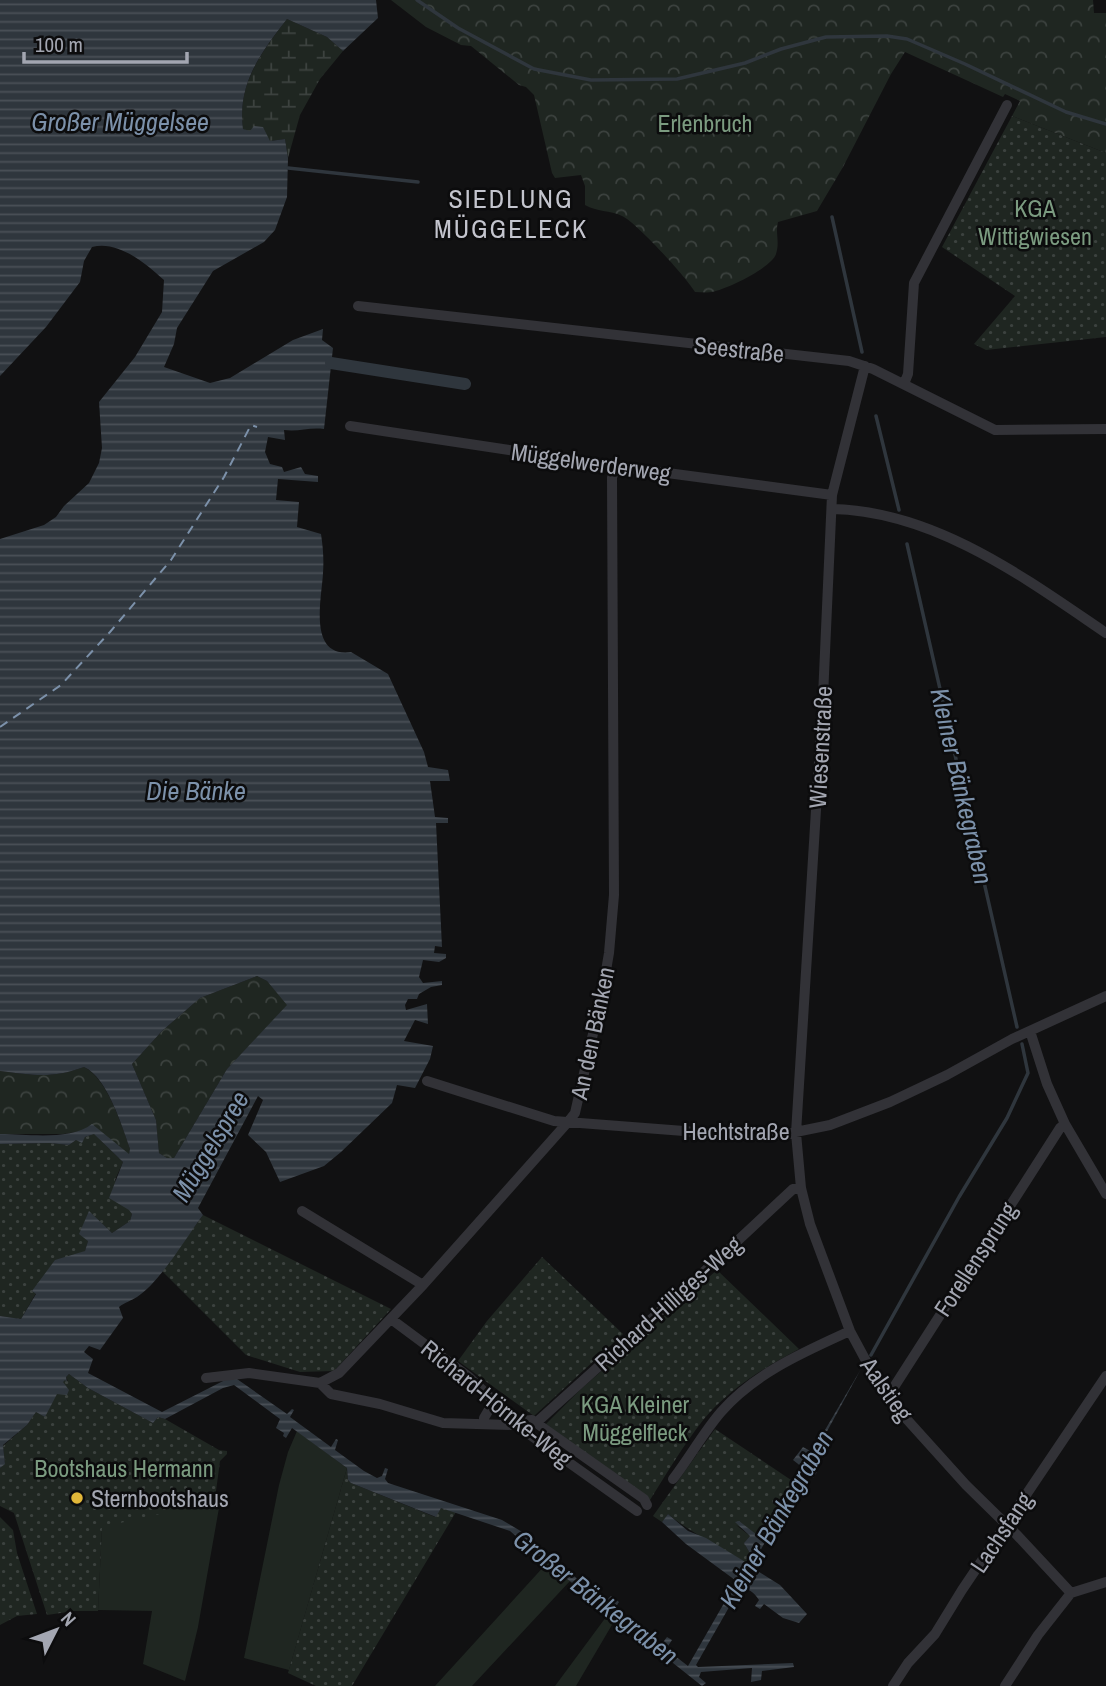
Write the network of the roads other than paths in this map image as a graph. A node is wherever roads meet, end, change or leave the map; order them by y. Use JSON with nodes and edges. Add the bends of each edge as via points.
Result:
{"nodes":[{"id":1,"x":1007,"y":105,"type":"dead end"},
{"id":2,"x":358,"y":306,"type":"dead end"},
{"id":3,"x":865,"y":366,"type":"junction"},
{"id":4,"x":904,"y":384,"type":"junction"},
{"id":5,"x":351,"y":426,"type":"dead end"},
{"id":6,"x":1106,"y":429,"type":"edge"},
{"id":7,"x":615,"y":466,"type":"junction"},
{"id":8,"x":832,"y":495,"type":"junction"},
{"id":9,"x":832,"y":509,"type":"junction"},
{"id":10,"x":1106,"y":633,"type":"edge"},
{"id":11,"x":1106,"y":996,"type":"edge"},
{"id":12,"x":1030,"y":1031,"type":"junction"},
{"id":13,"x":427,"y":1080,"type":"dead end"},
{"id":14,"x":568,"y":1122,"type":"junction"},
{"id":15,"x":1065,"y":1124,"type":"junction"},
{"id":16,"x":796,"y":1133,"type":"junction"},
{"id":17,"x":801,"y":1188,"type":"junction"},
{"id":18,"x":1106,"y":1194,"type":"edge"},
{"id":19,"x":302,"y":1211,"type":"dead end"},
{"id":20,"x":423,"y":1286,"type":"junction"},
{"id":21,"x":391,"y":1319,"type":"junction"},
{"id":22,"x":850,"y":1331,"type":"junction"},
{"id":23,"x":1106,"y":1376,"type":"edge"},
{"id":24,"x":206,"y":1378,"type":"dead end"},
{"id":25,"x":320,"y":1383,"type":"junction"},
{"id":26,"x":885,"y":1395,"type":"junction"},
{"id":27,"x":494,"y":1401,"type":"junction"},
{"id":28,"x":537,"y":1422,"type":"junction"},
{"id":29,"x":484,"y":1424,"type":"junction"},
{"id":30,"x":516,"y":1424,"type":"junction"},
{"id":31,"x":673,"y":1479,"type":"dead end"},
{"id":32,"x":1007,"y":1525,"type":"junction"},
{"id":33,"x":1106,"y":1582,"type":"edge"},
{"id":34,"x":1071,"y":1594,"type":"junction"},
{"id":35,"x":894,"y":1686,"type":"edge"},
{"id":36,"x":1005,"y":1686,"type":"edge"}],
"edges":[{"from":1,"to":4,"type":"street","via":[[914,283]]},
{"from":2,"to":3,"type":"street","name":"Seestraße","via":[[821,357]]},
{"from":3,"to":4,"type":"street","name":"Seestraße"},
{"from":3,"to":8,"type":"street","name":"Wiesenstraße"},
{"from":4,"to":6,"type":"street","name":"Seestraße","via":[[995,430]]},
{"from":5,"to":7,"type":"street","name":"Müggelwerderweg"},
{"from":7,"to":8,"type":"street","name":"Müggelwerderweg"},
{"from":7,"to":14,"type":"street","name":"An den Bänken","via":[[614,895],[601,994],[575,1113]]},
{"from":8,"to":9,"type":"street","name":"Wiesenstraße"},
{"from":9,"to":10,"type":"street","via":[[897,518],[957,542],[1031,582]]},
{"from":9,"to":16,"type":"street","name":"Wiesenstraße"},
{"from":11,"to":12,"type":"street","name":"Hechtstraße"},
{"from":12,"to":15,"type":"street"},
{"from":12,"to":16,"type":"street","name":"Hechtstraße","via":[[890,1102]]},
{"from":13,"to":14,"type":"street","name":"Hechtstraße"},
{"from":14,"to":16,"type":"street","name":"Hechtstraße","via":[[736,1135]]},
{"from":14,"to":20,"type":"street","name":"An den Bänken"},
{"from":15,"to":18,"type":"street"},
{"from":15,"to":26,"type":"street","name":"Forellensprung"},
{"from":16,"to":17,"type":"street","name":"Aalstieg"},
{"from":17,"to":22,"type":"street","name":"Aalstieg"},
{"from":17,"to":28,"type":"street","name":"Richard-Hilliges-Weg","via":[[793,1189]]},
{"from":19,"to":20,"type":"street"},
{"from":20,"to":21,"type":"street","name":"An den Bänken"},
{"from":21,"to":25,"type":"street","name":"An den Bänken","via":[[346,1367]]},
{"from":21,"to":27,"type":"street","name":"Richard-Hörnke-Weg"},
{"from":22,"to":26,"type":"street","name":"Aalstieg"},
{"from":22,"to":31,"type":"street","via":[[802,1352],[749,1387],[724,1409]]},
{"from":23,"to":32,"type":"street","name":"Lachsfang"},
{"from":24,"to":25,"type":"street","via":[[249,1373]]},
{"from":25,"to":29,"type":"street","via":[[331,1394],[443,1423]]},
{"from":26,"to":32,"type":"street","name":"Aalstieg"},
{"from":27,"to":29,"type":"street"},
{"from":27,"to":30,"type":"street","name":"Richard-Hörnke-Weg"},
{"from":28,"to":30,"type":"street"},
{"from":28,"to":30,"type":"street","name":"Richard-Hörnke-Weg","via":[[644,1499],[642,1508]]},
{"from":29,"to":30,"type":"street"},
{"from":32,"to":34,"type":"street","name":"Aalstieg"},
{"from":32,"to":35,"type":"street","name":"Lachsfang","via":[[935,1634]]},
{"from":33,"to":34,"type":"street"},
{"from":34,"to":36,"type":"street"}]}
